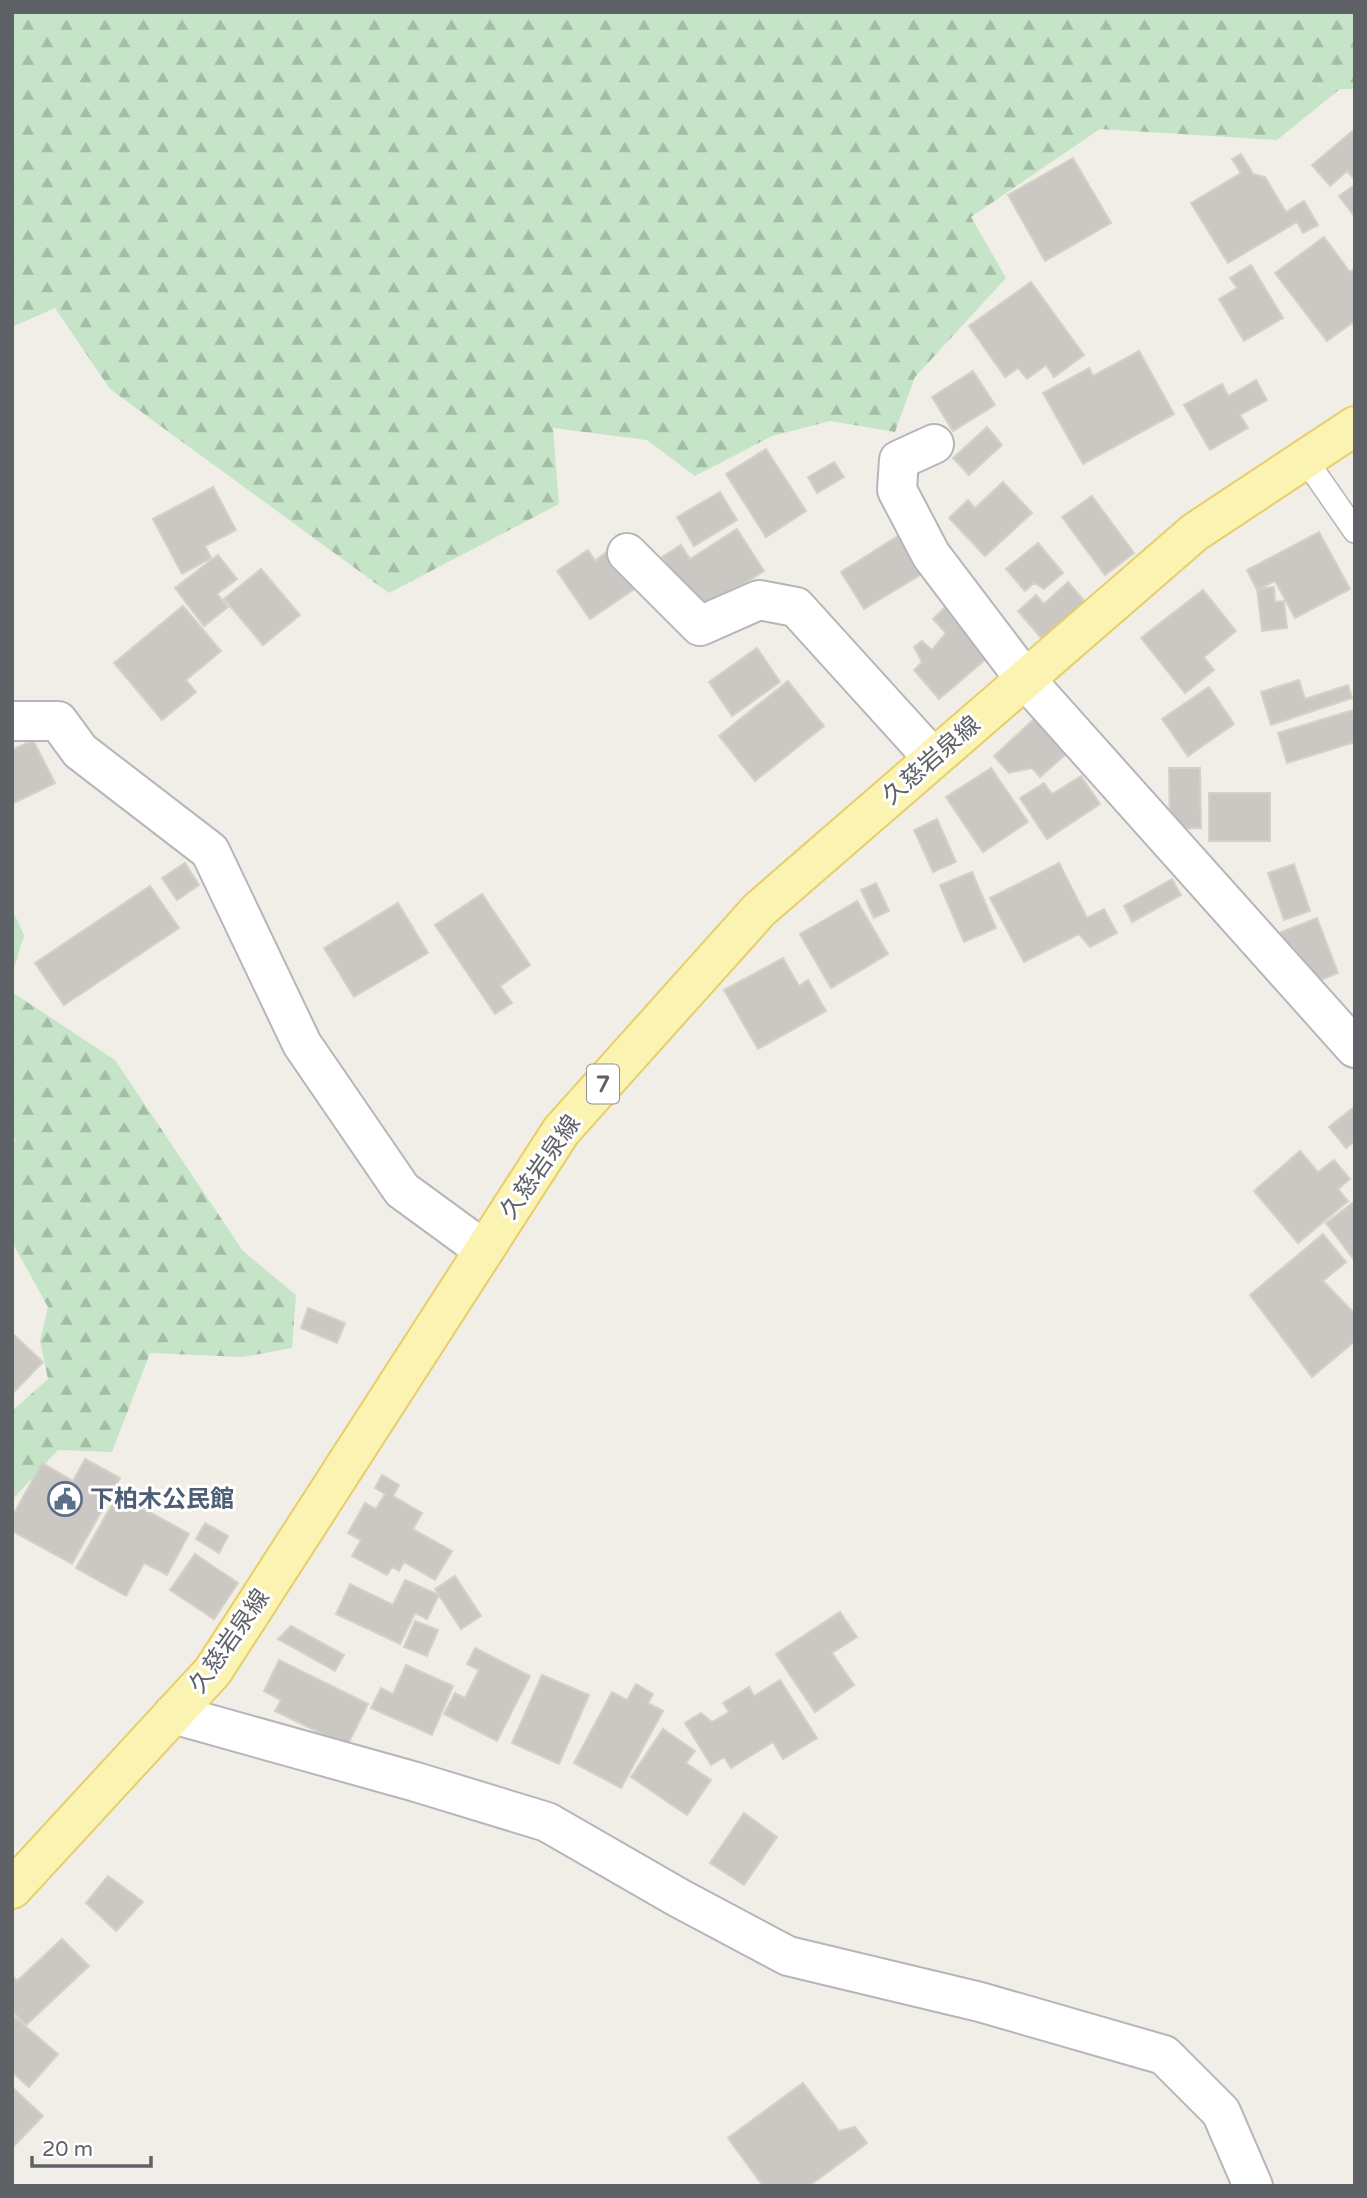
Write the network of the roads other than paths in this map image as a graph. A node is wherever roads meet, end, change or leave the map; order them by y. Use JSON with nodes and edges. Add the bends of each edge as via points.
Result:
{"nodes":[{"id":1,"x":1355,"y":426,"type":"edge"},
{"id":2,"x":934,"y":444,"type":"dead end"},
{"id":3,"x":1305,"y":459,"type":"junction"},
{"id":4,"x":1355,"y":531,"type":"edge"},
{"id":5,"x":627,"y":553,"type":"dead end"},
{"id":6,"x":1025,"y":679,"type":"junction"},
{"id":7,"x":12,"y":721,"type":"edge"},
{"id":8,"x":933,"y":758,"type":"junction"},
{"id":9,"x":1355,"y":1048,"type":"edge"},
{"id":10,"x":484,"y":1250,"type":"junction"},
{"id":11,"x":173,"y":1714,"type":"junction"},
{"id":12,"x":12,"y":1889,"type":"edge"},
{"id":13,"x":1253,"y":2186,"type":"edge"}],
"edges":[{"from":1,"to":3,"type":"main road","name":"久慈岩泉線","number":"7"},
{"from":2,"to":6,"type":"street","via":[[899,460],[897,490],[931,555]]},
{"from":3,"to":4,"type":"lane"},
{"from":3,"to":6,"type":"main road","name":"久慈岩泉線","number":"7","via":[[1195,532]]},
{"from":5,"to":8,"type":"street","via":[[700,626],[759,600],[796,607]]},
{"from":6,"to":8,"type":"main road","name":"久慈岩泉線","number":"7"},
{"from":6,"to":9,"type":"street"},
{"from":7,"to":10,"type":"street","via":[[58,721],[80,751],[210,850],[302,1044],[402,1190]]},
{"from":8,"to":10,"type":"main road","name":"久慈岩泉線","number":"7","via":[[759,910],[561,1131]]},
{"from":10,"to":11,"type":"main road","name":"久慈岩泉線","number":"7","via":[[213,1671]]},
{"from":11,"to":12,"type":"main road","name":"久慈岩泉線","number":"7"},
{"from":11,"to":13,"type":"street","via":[[547,1822],[788,1956],[979,2002],[1164,2055],[1221,2112]]}]}
